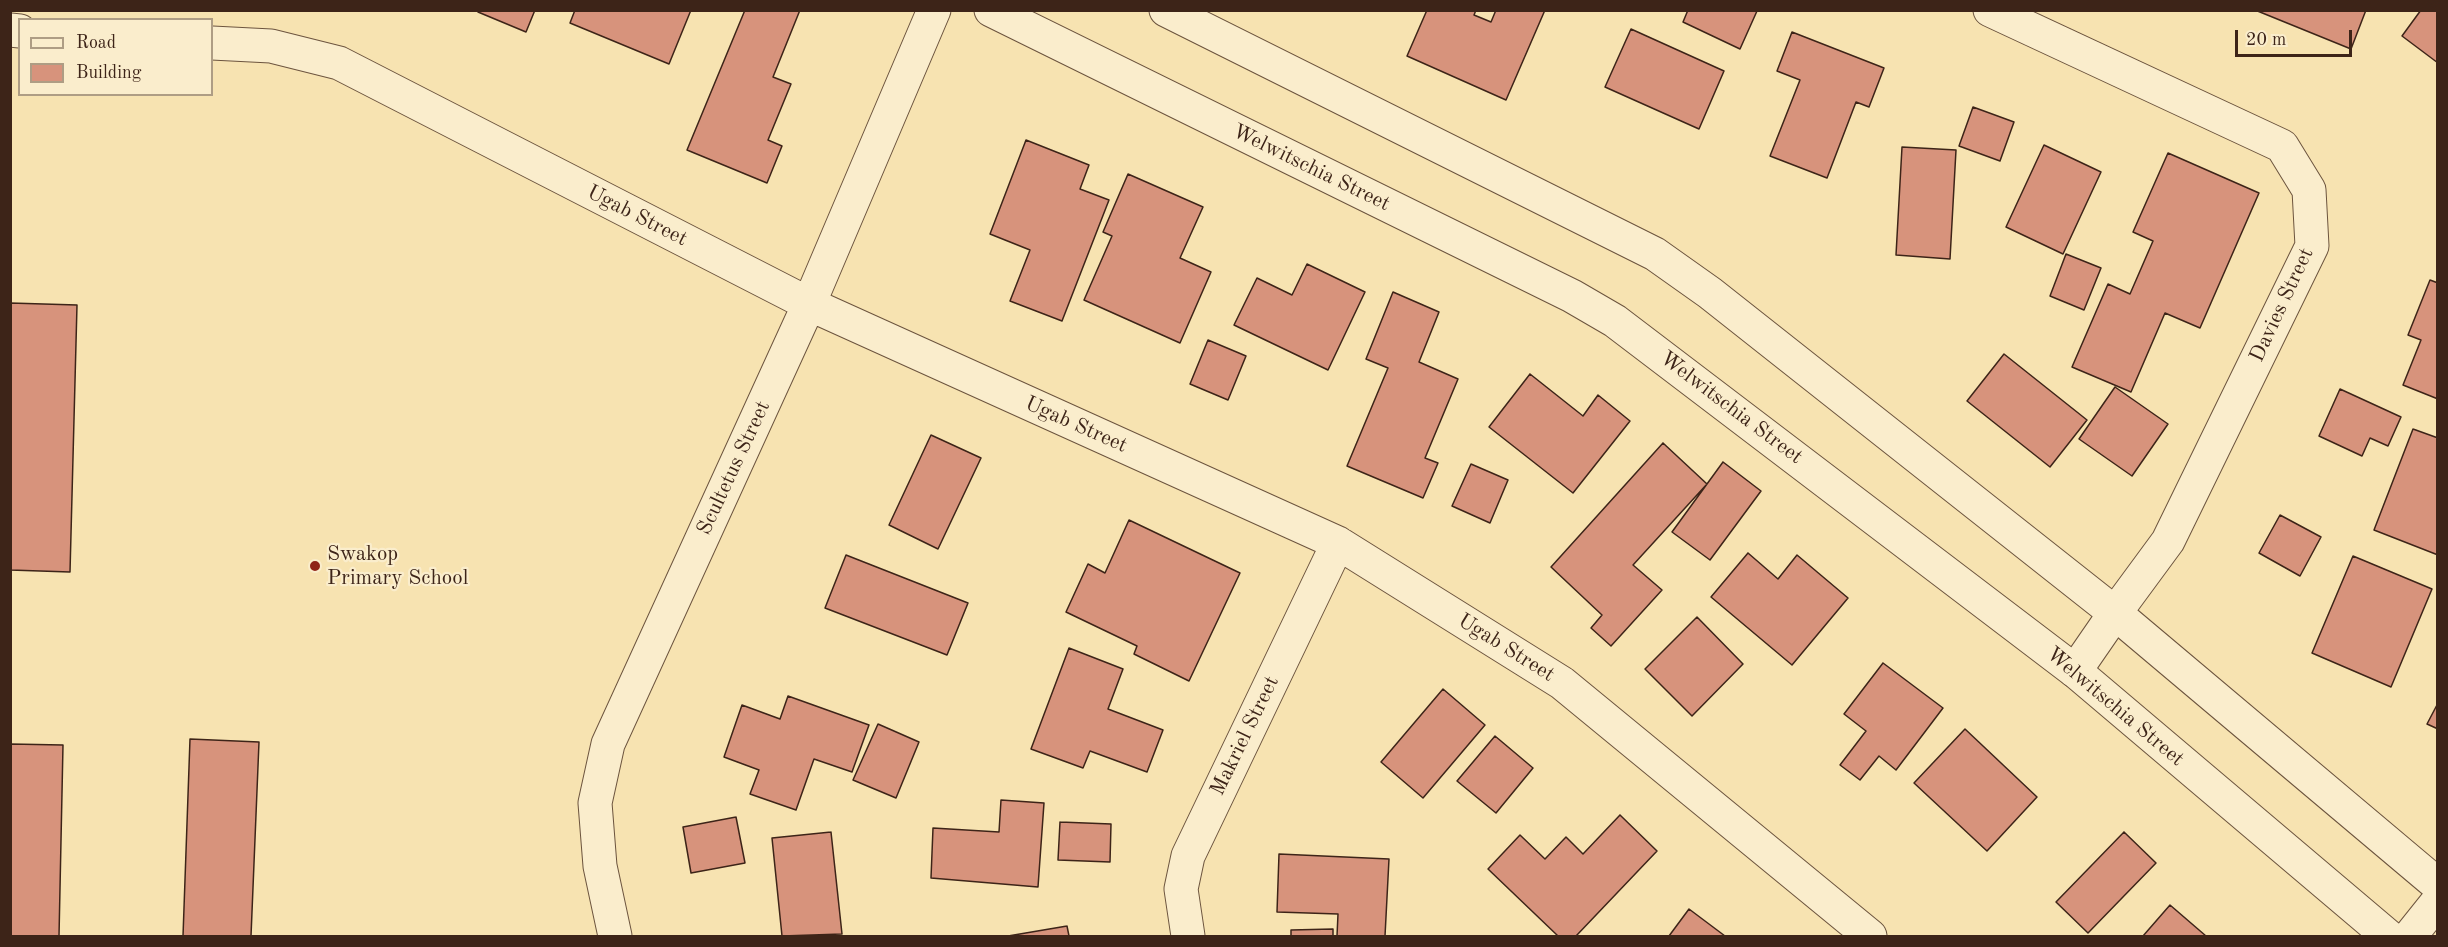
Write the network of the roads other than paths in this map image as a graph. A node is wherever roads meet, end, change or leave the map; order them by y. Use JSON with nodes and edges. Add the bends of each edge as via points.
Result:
{"nodes":[{"id":1,"x":934,"y":10,"type":"edge"},
{"id":2,"x":991,"y":10,"type":"edge"},
{"id":3,"x":1166,"y":10,"type":"edge"},
{"id":4,"x":1990,"y":10,"type":"edge"},
{"id":5,"x":213,"y":43,"type":"edge"},
{"id":6,"x":809,"y":304,"type":"junction"},
{"id":7,"x":1338,"y":543,"type":"junction"},
{"id":8,"x":2115,"y":613,"type":"junction"},
{"id":9,"x":2075,"y":671,"type":"junction"},
{"id":10,"x":2438,"y":885,"type":"edge"},
{"id":11,"x":2438,"y":901,"type":"edge"},
{"id":12,"x":615,"y":936,"type":"edge"},
{"id":13,"x":1188,"y":936,"type":"edge"},
{"id":14,"x":1870,"y":936,"type":"edge"},
{"id":15,"x":2388,"y":936,"type":"edge"},
{"id":16,"x":2410,"y":936,"type":"edge"}],
"edges":[{"from":1,"to":6,"type":"street","name":"Scultetus Street"},
{"from":2,"to":9,"type":"street","name":"Welwitschia Street","via":[[1572,296],[1615,321]]},
{"from":3,"to":8,"type":"street","via":[[1655,254],[1710,293]]},
{"from":4,"to":8,"type":"street","name":"Davies Street","via":[[2282,146],[2309,190],[2312,246],[2168,541]]},
{"from":5,"to":6,"type":"street","name":"Ugab Street","via":[[271,46],[339,63]]},
{"from":6,"to":7,"type":"street","name":"Ugab Street"},
{"from":6,"to":12,"type":"street","name":"Scultetus Street","via":[[608,744],[595,803],[600,867]]},
{"from":7,"to":13,"type":"street","name":"Makriel Street","via":[[1188,856],[1181,889]]},
{"from":7,"to":14,"type":"street","name":"Ugab Street","via":[[1562,683]]},
{"from":8,"to":9,"type":"street","name":"Davies Street"},
{"from":8,"to":10,"type":"street"},
{"from":9,"to":15,"type":"street","name":"Welwitschia Street"},
{"from":11,"to":16,"type":"street"}]}
